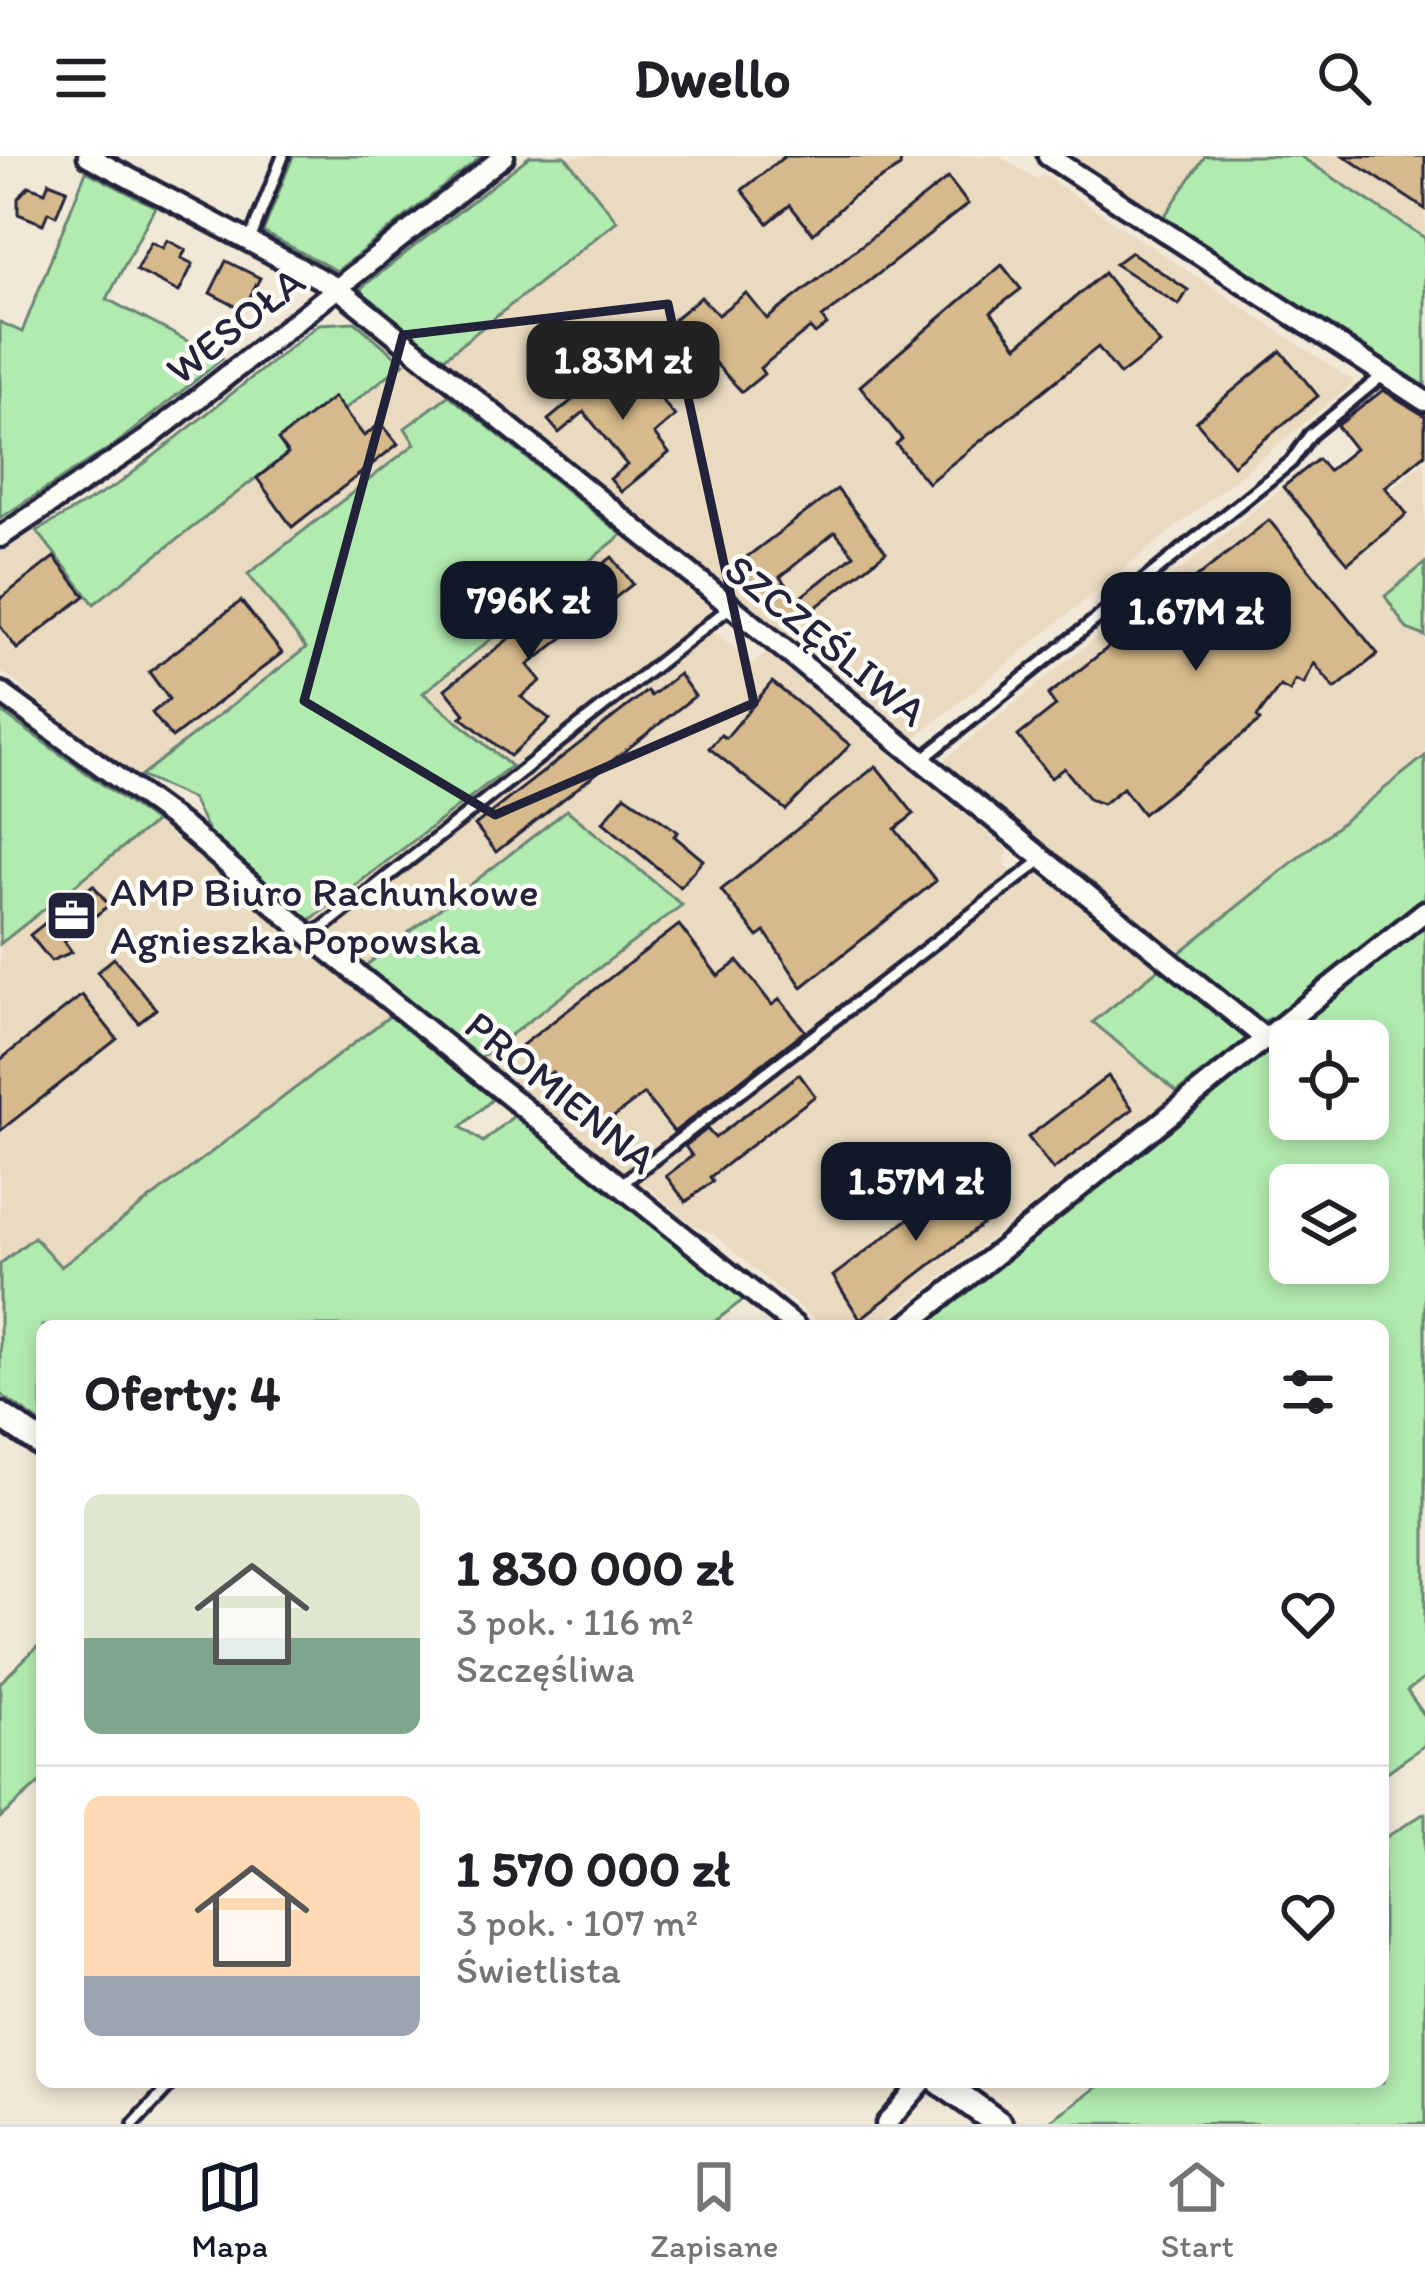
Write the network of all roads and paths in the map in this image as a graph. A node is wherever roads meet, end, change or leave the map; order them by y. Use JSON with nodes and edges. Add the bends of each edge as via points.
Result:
{"nodes":[{"id":1,"x":88,"y":156,"type":"edge"},
{"id":2,"x":283,"y":156,"type":"edge"},
{"id":3,"x":504,"y":156,"type":"edge"},
{"id":4,"x":1048,"y":156,"type":"edge"},
{"id":5,"x":250,"y":240,"type":"junction"},
{"id":6,"x":339,"y":290,"type":"junction"},
{"id":7,"x":1383,"y":375,"type":"junction"},
{"id":8,"x":1425,"y":401,"type":"edge"},
{"id":9,"x":0,"y":536,"type":"edge"},
{"id":10,"x":729,"y":608,"type":"junction"},
{"id":11,"x":0,"y":692,"type":"edge"},
{"id":12,"x":920,"y":762,"type":"junction"},
{"id":13,"x":1044,"y":859,"type":"junction"},
{"id":14,"x":1425,"y":911,"type":"edge"},
{"id":15,"x":311,"y":937,"type":"junction"},
{"id":16,"x":1267,"y":1040,"type":"junction"},
{"id":17,"x":620,"y":1185,"type":"junction"},
{"id":18,"x":788,"y":1320,"type":"edge"},
{"id":19,"x":914,"y":1320,"type":"edge"},
{"id":20,"x":0,"y":1414,"type":"edge"},
{"id":21,"x":36,"y":1440,"type":"edge"},
{"id":22,"x":167,"y":2088,"type":"edge"},
{"id":23,"x":917,"y":2088,"type":"edge"},
{"id":24,"x":949,"y":2088,"type":"edge"},
{"id":25,"x":134,"y":2124,"type":"edge"},
{"id":26,"x":886,"y":2124,"type":"edge"},
{"id":27,"x":999,"y":2124,"type":"edge"}],
"edges":[{"from":1,"to":5,"type":"street","name":"SZCZĘŚLIWA"},
{"from":2,"to":5,"type":"lane"},
{"from":3,"to":6,"type":"street","name":"WESOŁA"},
{"from":4,"to":7,"type":"street"},
{"from":5,"to":6,"type":"street","name":"SZCZĘŚLIWA"},
{"from":6,"to":9,"type":"street","name":"WESOŁA","via":[[147,439]]},
{"from":6,"to":10,"type":"street","name":"SZCZĘŚLIWA"},
{"from":7,"to":8,"type":"street"},
{"from":7,"to":12,"type":"lane","via":[[1310,435],[1291,462]]},
{"from":10,"to":12,"type":"street","name":"SZCZĘŚLIWA"},
{"from":10,"to":15,"type":"lane"},
{"from":11,"to":15,"type":"street","name":"PROMIENNA","via":[[181,824]]},
{"from":12,"to":13,"type":"street","name":"SZCZĘŚLIWA"},
{"from":13,"to":16,"type":"street","name":"SZCZĘŚLIWA"},
{"from":13,"to":17,"type":"lane"},
{"from":14,"to":16,"type":"street"},
{"from":15,"to":17,"type":"street","name":"PROMIENNA"},
{"from":16,"to":19,"type":"street"},
{"from":17,"to":18,"type":"street","name":"PROMIENNA"},
{"from":20,"to":21,"type":"street"},
{"from":22,"to":25,"type":"lane"},
{"from":23,"to":26,"type":"street"},
{"from":24,"to":27,"type":"street"}]}
